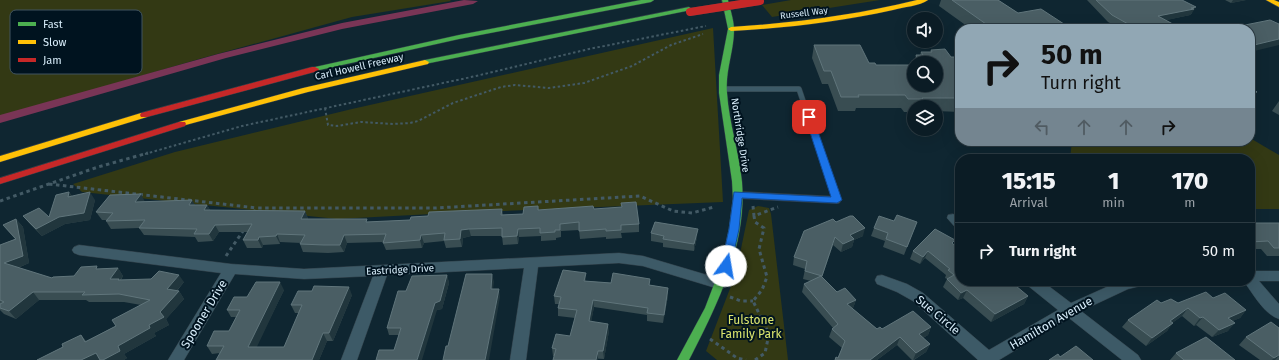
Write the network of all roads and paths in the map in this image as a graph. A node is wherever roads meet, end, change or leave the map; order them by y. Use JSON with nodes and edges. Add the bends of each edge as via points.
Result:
{"nodes":[{"id":1,"x":651,"y":0,"type":"edge"},
{"id":2,"x":725,"y":0,"type":"edge"},
{"id":3,"x":731,"y":0,"type":"edge"},
{"id":4,"x":925,"y":0,"type":"edge"},
{"id":5,"x":1269,"y":0,"type":"edge"},
{"id":6,"x":764,"y":1,"type":"edge"},
{"id":7,"x":1279,"y":4,"type":"edge"},
{"id":8,"x":689,"y":10,"type":"junction"},
{"id":9,"x":708,"y":25,"type":"dead end"},
{"id":10,"x":731,"y":29,"type":"junction"},
{"id":11,"x":703,"y":34,"type":"dead end"},
{"id":12,"x":723,"y":89,"type":"junction"},
{"id":13,"x":325,"y":108,"type":"junction"},
{"id":14,"x":0,"y":159,"type":"edge"},
{"id":15,"x":0,"y":181,"type":"edge"},
{"id":16,"x":47,"y":184,"type":"junction"},
{"id":17,"x":737,"y":195,"type":"junction"},
{"id":18,"x":0,"y":201,"type":"edge"},
{"id":19,"x":752,"y":206,"type":"dead end"},
{"id":20,"x":780,"y":206,"type":"dead end"},
{"id":21,"x":714,"y":207,"type":"dead end"},
{"id":22,"x":257,"y":208,"type":"junction"},
{"id":23,"x":253,"y":214,"type":"edge"},
{"id":24,"x":754,"y":216,"type":"junction"},
{"id":25,"x":246,"y":226,"type":"edge"},
{"id":26,"x":79,"y":250,"type":"dead end"},
{"id":27,"x":229,"y":262,"type":"junction"},
{"id":28,"x":532,"y":263,"type":"junction"},
{"id":29,"x":382,"y":270,"type":"junction"},
{"id":30,"x":1255,"y":276,"type":"edge"},
{"id":31,"x":1279,"y":276,"type":"edge"},
{"id":32,"x":882,"y":280,"type":"dead end"},
{"id":33,"x":719,"y":284,"type":"junction"},
{"id":34,"x":1039,"y":286,"type":"edge"},
{"id":35,"x":1120,"y":286,"type":"edge"},
{"id":36,"x":1255,"y":286,"type":"edge"},
{"id":37,"x":1070,"y":310,"type":"junction"},
{"id":38,"x":1279,"y":313,"type":"edge"},
{"id":39,"x":698,"y":330,"type":"junction"},
{"id":40,"x":176,"y":360,"type":"edge"},
{"id":41,"x":349,"y":360,"type":"edge"},
{"id":42,"x":518,"y":360,"type":"edge"},
{"id":43,"x":683,"y":360,"type":"edge"},
{"id":44,"x":746,"y":360,"type":"edge"},
{"id":45,"x":755,"y":360,"type":"edge"},
{"id":46,"x":987,"y":360,"type":"edge"},
{"id":47,"x":1133,"y":360,"type":"edge"}],
"edges":[{"from":1,"to":14,"type":"main road","name":"Carl Howell Freeway","via":[[326,66],[158,110]]},
{"from":2,"to":10,"type":"main road","name":"Northridge Drive"},
{"from":3,"to":8,"type":"main road"},
{"from":4,"to":10,"type":"main road","name":"Russell Way","via":[[872,14],[782,26]]},
{"from":5,"to":7,"type":"main road"},
{"from":6,"to":8,"type":"main road","bridge":true},
{"from":8,"to":15,"type":"main road","name":"Carl Howell Freeway","via":[[419,63],[325,85],[173,126]]},
{"from":9,"to":13,"type":"path"},
{"from":10,"to":12,"type":"main road","name":"Northridge Drive"},
{"from":11,"to":13,"type":"path","via":[[671,45],[632,66],[584,83],[549,88],[515,85],[500,87],[453,103],[410,123],[361,122],[328,125]]},
{"from":12,"to":17,"type":"main road","name":"Northridge Drive"},
{"from":12,"to":17,"type":"lane","via":[[799,89],[837,200]]},
{"from":13,"to":16,"type":"path","via":[[242,126]]},
{"from":16,"to":18,"type":"path"},
{"from":16,"to":22,"type":"path"},
{"from":17,"to":33,"type":"main road","name":"Northridge Drive","via":[[734,229],[726,266]]},
{"from":19,"to":24,"type":"path"},
{"from":20,"to":24,"type":"path"},
{"from":21,"to":22,"type":"path","via":[[692,212],[673,211],[640,196],[436,208]]},
{"from":22,"to":23,"type":"path"},
{"from":24,"to":45,"type":"path","via":[[755,222],[764,228],[759,248],[767,281],[764,290],[753,301],[769,334],[765,353]]},
{"from":25,"to":27,"type":"path"},
{"from":26,"to":27,"type":"street","name":"Eastridge Drive"},
{"from":27,"to":29,"type":"street","name":"Eastridge Drive","via":[[304,274]]},
{"from":27,"to":40,"type":"street","name":"Spooner Drive"},
{"from":28,"to":29,"type":"street","name":"Eastridge Drive"},
{"from":28,"to":33,"type":"street","name":"Eastridge Drive","via":[[619,258],[644,261]]},
{"from":28,"to":42,"type":"street"},
{"from":29,"to":41,"type":"street"},
{"from":30,"to":31,"type":"street"},
{"from":32,"to":46,"type":"street","name":"Sue Circle","via":[[918,297]]},
{"from":33,"to":39,"type":"main road","name":"Northridge Drive"},
{"from":34,"to":37,"type":"street"},
{"from":35,"to":37,"type":"street","name":"Hamilton Avenue"},
{"from":36,"to":38,"type":"street"},
{"from":37,"to":46,"type":"street","name":"Hamilton Avenue"},
{"from":37,"to":47,"type":"street"},
{"from":39,"to":43,"type":"main road","name":"Northridge Drive"},
{"from":39,"to":44,"type":"path","via":[[737,358]]}]}
